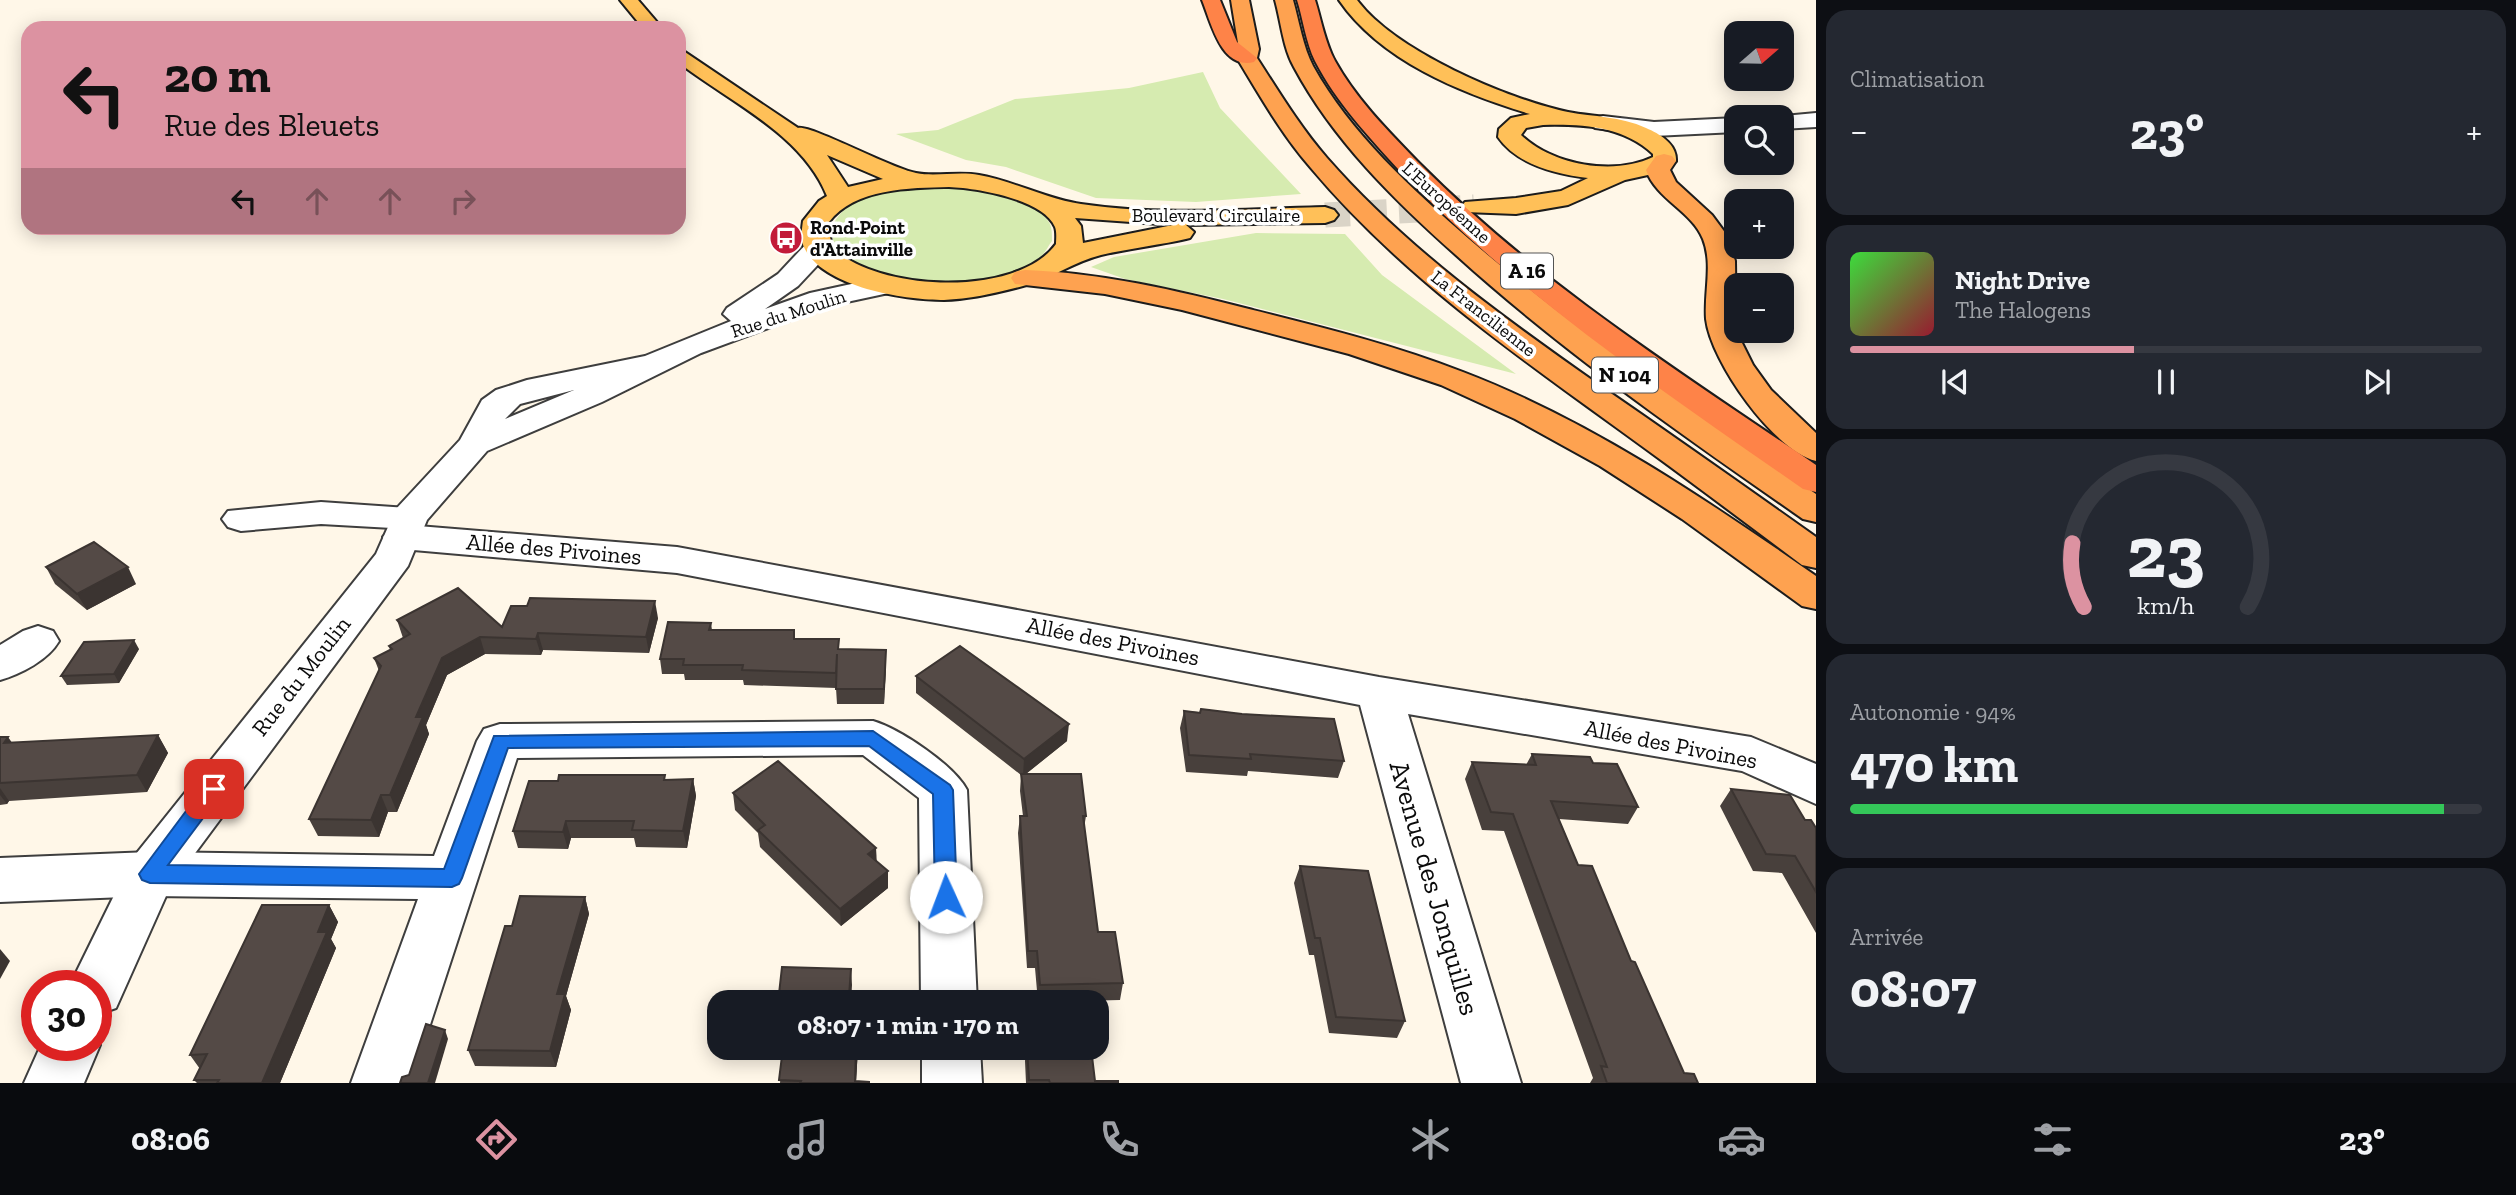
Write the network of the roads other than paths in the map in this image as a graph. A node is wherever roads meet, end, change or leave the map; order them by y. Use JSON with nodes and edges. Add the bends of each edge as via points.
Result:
{"nodes":[{"id":1,"x":629,"y":0,"type":"edge"},
{"id":2,"x":1211,"y":0,"type":"edge"},
{"id":3,"x":1241,"y":0,"type":"edge"},
{"id":4,"x":1284,"y":0,"type":"edge"},
{"id":5,"x":1306,"y":0,"type":"edge"},
{"id":6,"x":1348,"y":0,"type":"edge"},
{"id":7,"x":647,"y":21,"type":"edge"},
{"id":8,"x":1247,"y":58,"type":"junction"},
{"id":9,"x":686,"y":59,"type":"edge"},
{"id":10,"x":1485,"y":91,"type":"junction"},
{"id":11,"x":770,"y":117,"type":"junction"},
{"id":12,"x":1816,"y":120,"type":"edge"},
{"id":13,"x":1592,"y":121,"type":"junction"},
{"id":14,"x":1794,"y":121,"type":"edge"},
{"id":15,"x":1724,"y":126,"type":"edge"},
{"id":16,"x":1699,"y":128,"type":"junction"},
{"id":17,"x":1510,"y":129,"type":"junction"},
{"id":18,"x":1530,"y":154,"type":"junction"},
{"id":19,"x":1665,"y":157,"type":"junction"},
{"id":20,"x":1621,"y":172,"type":"junction"},
{"id":21,"x":914,"y":180,"type":"junction"},
{"id":22,"x":841,"y":199,"type":"junction"},
{"id":23,"x":1050,"y":205,"type":"junction"},
{"id":24,"x":818,"y":248,"type":"junction"},
{"id":25,"x":1060,"y":258,"type":"junction"},
{"id":26,"x":1025,"y":278,"type":"junction"},
{"id":27,"x":888,"y":285,"type":"junction"},
{"id":28,"x":690,"y":346,"type":"junction"},
{"id":29,"x":1816,"y":451,"type":"edge"},
{"id":30,"x":1816,"y":481,"type":"edge"},
{"id":31,"x":1816,"y":511,"type":"edge"},
{"id":32,"x":241,"y":519,"type":"dead end"},
{"id":33,"x":406,"y":527,"type":"junction"},
{"id":34,"x":1816,"y":556,"type":"edge"},
{"id":35,"x":1816,"y":596,"type":"edge"},
{"id":36,"x":38,"y":641,"type":"dead end"},
{"id":37,"x":0,"y":664,"type":"edge"},
{"id":38,"x":1380,"y":693,"type":"junction"},
{"id":39,"x":1816,"y":785,"type":"edge"},
{"id":40,"x":150,"y":874,"type":"junction"},
{"id":41,"x":452,"y":878,"type":"junction"},
{"id":42,"x":0,"y":880,"type":"edge"},
{"id":43,"x":105,"y":970,"type":"edge"},
{"id":44,"x":949,"y":990,"type":"edge"},
{"id":45,"x":951,"y":1060,"type":"edge"},
{"id":46,"x":64,"y":1061,"type":"edge"},
{"id":47,"x":54,"y":1083,"type":"edge"},
{"id":48,"x":382,"y":1083,"type":"edge"},
{"id":49,"x":952,"y":1083,"type":"edge"},
{"id":50,"x":1491,"y":1083,"type":"edge"}],
"edges":[{"from":1,"to":7,"type":"main road"},
{"from":2,"to":8,"type":"highway","via":[[1229,45]]},
{"from":3,"to":8,"type":"highway","name":"La Francilienne","number":"N 104"},
{"from":4,"to":31,"type":"highway","name":"La Francilienne","number":"N 104","via":[[1289,36],[1322,98],[1367,155],[1441,231],[1662,404]]},
{"from":5,"to":30,"type":"highway","name":"L'Européenne","number":"A 16","via":[[1314,41],[1338,86],[1421,180],[1604,331]]},
{"from":6,"to":10,"type":"main road","via":[[1381,35]]},
{"from":8,"to":34,"type":"highway","name":"La Francilienne","number":"N 104","via":[[1278,114],[1317,163],[1413,259],[1560,372]]},
{"from":9,"to":11,"type":"main road"},
{"from":10,"to":13,"type":"main road","via":[[1549,113]]},
{"from":10,"to":17,"type":"main road","via":[[1515,119]]},
{"from":11,"to":21,"type":"main road","via":[[865,165]]},
{"from":11,"to":22,"type":"main road","via":[[818,162]]},
{"from":12,"to":14,"type":"street"},
{"from":13,"to":16,"type":"street","via":[[1638,128]]},
{"from":13,"to":17,"type":"main road","via":[[1530,120]]},
{"from":13,"to":19,"type":"main road","via":[[1644,135]]},
{"from":15,"to":16,"type":"street"},
{"from":16,"to":19,"type":"street","via":[[1673,135],[1663,144]]},
{"from":17,"to":18,"type":"main road","via":[[1509,137],[1516,146]]},
{"from":18,"to":20,"type":"main road","via":[[1573,168]]},
{"from":18,"to":20,"type":"main road","via":[[1552,173],[1550,187],[1474,207],[1526,205],[1568,197]]},
{"from":19,"to":20,"type":"main road","via":[[1655,167]]},
{"from":19,"to":29,"type":"highway","via":[[1658,170],[1662,181],[1690,205],[1716,238],[1723,268],[1723,329],[1741,374]]},
{"from":21,"to":22,"type":"main road"},
{"from":21,"to":23,"type":"main road","via":[[971,180],[1002,186]]},
{"from":22,"to":24,"type":"main road","via":[[819,217],[814,232]]},
{"from":23,"to":25,"type":"main road","via":[[1070,231],[1069,245]]},
{"from":23,"to":25,"type":"main road","name":"Boulevard Circulaire","via":[[1082,212],[1173,216],[1325,215],[1197,229]]},
{"from":24,"to":27,"type":"main road","via":[[840,267]]},
{"from":24,"to":28,"type":"street","name":"Rue du Moulin","via":[[788,280]]},
{"from":25,"to":26,"type":"main road"},
{"from":26,"to":27,"type":"main road","via":[[964,290]]},
{"from":26,"to":35,"type":"highway","via":[[1099,284],[1200,306],[1326,338],[1481,390],[1654,482]]},
{"from":27,"to":28,"type":"street","name":"Rue du Moulin","via":[[820,299]]},
{"from":28,"to":33,"type":"street","name":"Rue du Moulin","via":[[475,444]]},
{"from":32,"to":33,"type":"street","name":"Allée des Pivoines","via":[[321,513]]},
{"from":33,"to":38,"type":"street","name":"Allée des Pivoines","via":[[677,560]]},
{"from":33,"to":40,"type":"street","name":"Rue du Moulin","via":[[394,557]]},
{"from":36,"to":37,"type":"street"},
{"from":38,"to":39,"type":"street","name":"Allée des Pivoines","via":[[1751,755]]},
{"from":38,"to":50,"type":"street","name":"Avenue des Jonquilles"},
{"from":40,"to":41,"type":"street"},
{"from":40,"to":42,"type":"street"},
{"from":40,"to":43,"type":"street","name":"Rue du Moulin"},
{"from":41,"to":44,"type":"street","via":[[500,741],[873,738],[943,790]]},
{"from":41,"to":48,"type":"street"},
{"from":45,"to":49,"type":"street"},
{"from":46,"to":47,"type":"street"}]}
